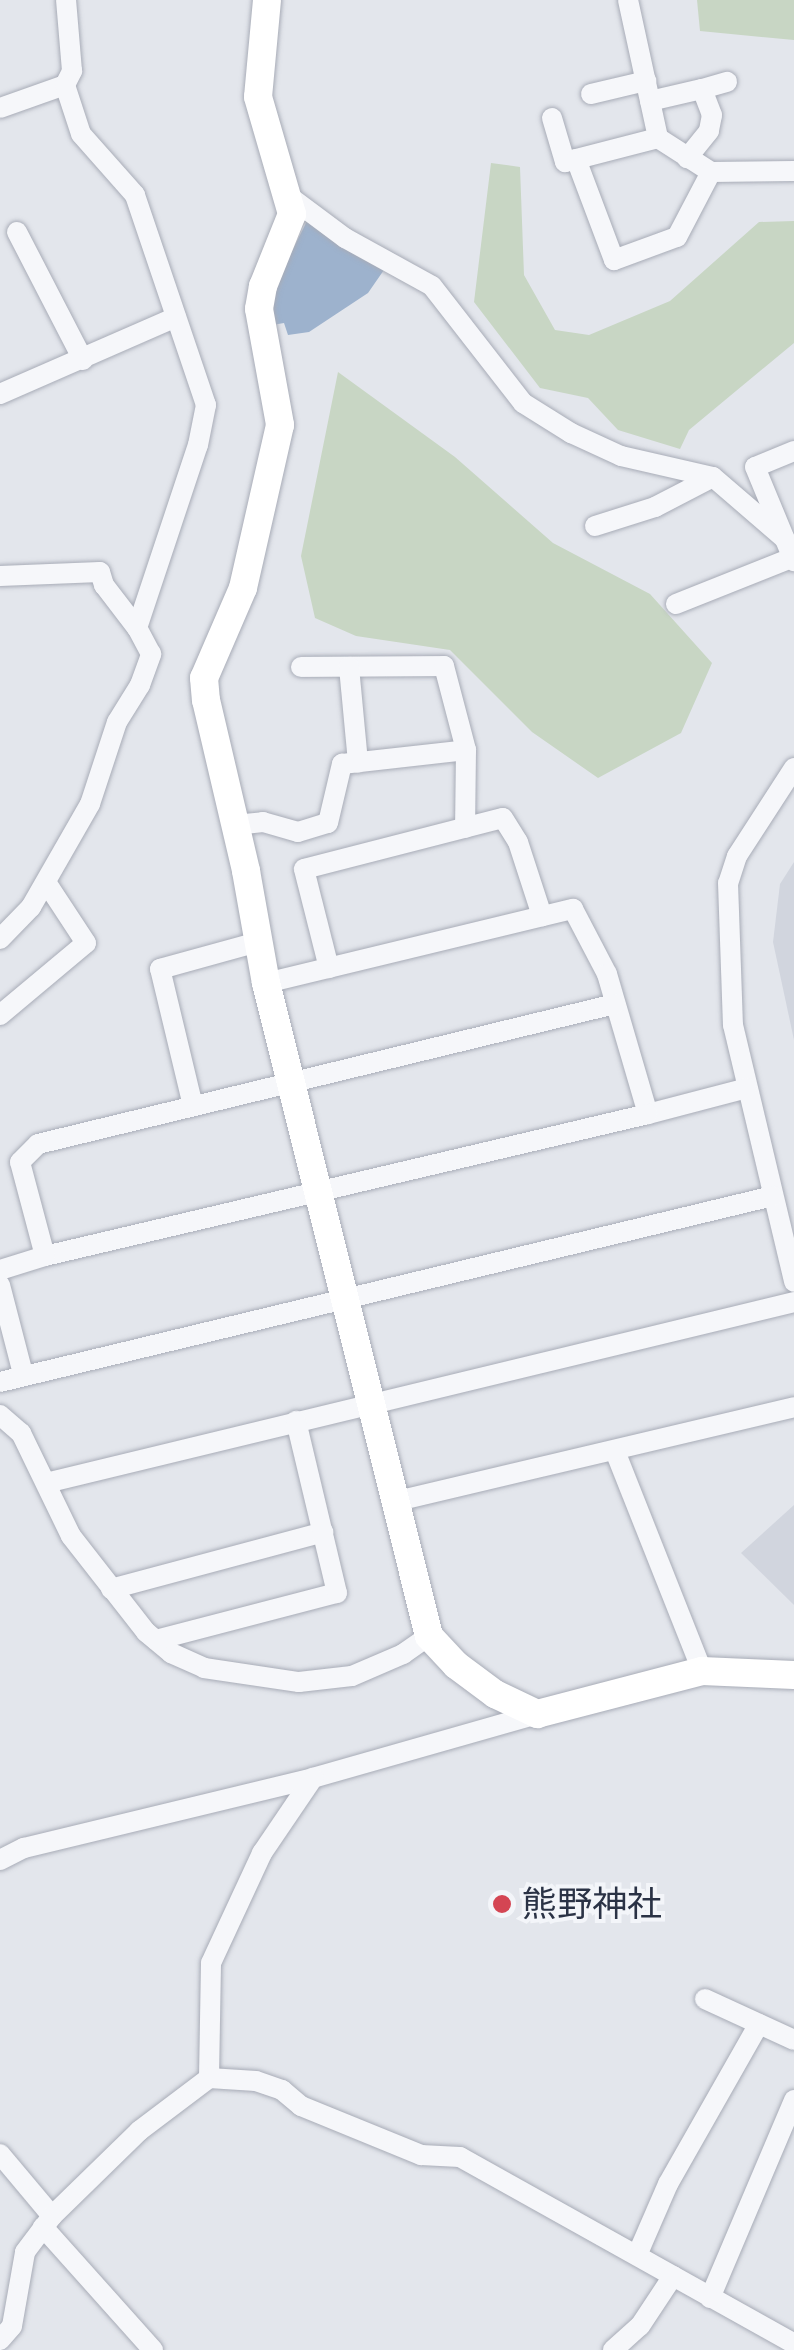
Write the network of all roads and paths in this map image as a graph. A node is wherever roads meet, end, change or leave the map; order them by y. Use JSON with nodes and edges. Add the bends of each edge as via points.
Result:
{"nodes":[{"id":1,"x":66,"y":0,"type":"edge"},
{"id":2,"x":267,"y":0,"type":"edge"},
{"id":3,"x":628,"y":0,"type":"edge"},
{"id":4,"x":727,"y":82,"type":"dead end"},
{"id":5,"x":65,"y":85,"type":"junction"},
{"id":6,"x":702,"y":89,"type":"junction"},
{"id":7,"x":648,"y":91,"type":"junction"},
{"id":8,"x":592,"y":94,"type":"dead end"},
{"id":9,"x":0,"y":108,"type":"edge"},
{"id":10,"x":552,"y":118,"type":"dead end"},
{"id":11,"x":658,"y":138,"type":"junction"},
{"id":12,"x":687,"y":158,"type":"junction"},
{"id":13,"x":576,"y":159,"type":"junction"},
{"id":14,"x":711,"y":172,"type":"junction"},
{"id":15,"x":794,"y":172,"type":"edge"},
{"id":16,"x":290,"y":197,"type":"junction"},
{"id":17,"x":16,"y":232,"type":"dead end"},
{"id":18,"x":176,"y":318,"type":"junction"},
{"id":19,"x":83,"y":360,"type":"junction"},
{"id":20,"x":0,"y":394,"type":"edge"},
{"id":21,"x":794,"y":451,"type":"edge"},
{"id":22,"x":714,"y":477,"type":"junction"},
{"id":23,"x":594,"y":526,"type":"dead end"},
{"id":24,"x":791,"y":553,"type":"edge"},
{"id":25,"x":0,"y":576,"type":"edge"},
{"id":26,"x":676,"y":604,"type":"dead end"},
{"id":27,"x":137,"y":628,"type":"junction"},
{"id":28,"x":301,"y":667,"type":"dead end"},
{"id":29,"x":348,"y":667,"type":"junction"},
{"id":30,"x":466,"y":750,"type":"junction"},
{"id":31,"x":358,"y":763,"type":"junction"},
{"id":32,"x":794,"y":768,"type":"edge"},
{"id":33,"x":235,"y":825,"type":"junction"},
{"id":34,"x":465,"y":828,"type":"junction"},
{"id":35,"x":46,"y":882,"type":"junction"},
{"id":36,"x":542,"y":916,"type":"junction"},
{"id":37,"x":0,"y":940,"type":"edge"},
{"id":38,"x":258,"y":942,"type":"junction"},
{"id":39,"x":328,"y":968,"type":"junction"},
{"id":40,"x":266,"y":983,"type":"junction"},
{"id":41,"x":616,"y":1004,"type":"junction"},
{"id":42,"x":0,"y":1015,"type":"edge"},
{"id":43,"x":292,"y":1082,"type":"junction"},
{"id":44,"x":747,"y":1088,"type":"junction"},
{"id":45,"x":193,"y":1106,"type":"junction"},
{"id":46,"x":648,"y":1114,"type":"junction"},
{"id":47,"x":317,"y":1190,"type":"junction"},
{"id":48,"x":773,"y":1196,"type":"junction"},
{"id":49,"x":44,"y":1256,"type":"junction"},
{"id":50,"x":0,"y":1270,"type":"edge"},
{"id":51,"x":794,"y":1282,"type":"edge"},
{"id":52,"x":0,"y":1286,"type":"edge"},
{"id":53,"x":343,"y":1298,"type":"junction"},
{"id":54,"x":794,"y":1302,"type":"edge"},
{"id":55,"x":24,"y":1374,"type":"junction"},
{"id":56,"x":0,"y":1382,"type":"edge"},
{"id":57,"x":369,"y":1403,"type":"junction"},
{"id":58,"x":794,"y":1407,"type":"edge"},
{"id":59,"x":0,"y":1414,"type":"edge"},
{"id":60,"x":296,"y":1422,"type":"junction"},
{"id":61,"x":614,"y":1451,"type":"junction"},
{"id":62,"x":46,"y":1483,"type":"junction"},
{"id":63,"x":393,"y":1502,"type":"junction"},
{"id":64,"x":322,"y":1532,"type":"junction"},
{"id":65,"x":111,"y":1589,"type":"junction"},
{"id":66,"x":429,"y":1636,"type":"junction"},
{"id":67,"x":156,"y":1640,"type":"junction"},
{"id":68,"x":702,"y":1672,"type":"junction"},
{"id":69,"x":794,"y":1675,"type":"edge"},
{"id":70,"x":537,"y":1714,"type":"junction"},
{"id":71,"x":313,"y":1778,"type":"junction"},
{"id":72,"x":0,"y":1860,"type":"edge"},
{"id":73,"x":705,"y":1999,"type":"dead end"},
{"id":74,"x":759,"y":2024,"type":"junction"},
{"id":75,"x":794,"y":2040,"type":"edge"},
{"id":76,"x":210,"y":2078,"type":"junction"},
{"id":77,"x":794,"y":2100,"type":"edge"},
{"id":78,"x":0,"y":2154,"type":"edge"},
{"id":79,"x":47,"y":2222,"type":"junction"},
{"id":80,"x":638,"y":2253,"type":"junction"},
{"id":81,"x":674,"y":2276,"type":"junction"},
{"id":82,"x":710,"y":2298,"type":"junction"},
{"id":83,"x":0,"y":2340,"type":"edge"},
{"id":84,"x":794,"y":2344,"type":"edge"},
{"id":85,"x":153,"y":2350,"type":"edge"},
{"id":86,"x":612,"y":2350,"type":"edge"}],
"edges":[{"from":1,"to":5,"type":"street","via":[[72,71]]},
{"from":2,"to":16,"type":"street","via":[[258,97]]},
{"from":3,"to":7,"type":"street"},
{"from":4,"to":6,"type":"street"},
{"from":5,"to":9,"type":"street"},
{"from":5,"to":18,"type":"street","via":[[81,134],[135,195]]},
{"from":6,"to":7,"type":"street"},
{"from":6,"to":12,"type":"street","via":[[712,115],[709,130]]},
{"from":7,"to":8,"type":"street"},
{"from":7,"to":11,"type":"street"},
{"from":10,"to":13,"type":"street","via":[[565,162]]},
{"from":11,"to":12,"type":"street"},
{"from":11,"to":13,"type":"street"},
{"from":12,"to":14,"type":"street"},
{"from":13,"to":14,"type":"street","via":[[614,260],[678,237]]},
{"from":14,"to":15,"type":"street"},
{"from":16,"to":22,"type":"street","via":[[345,238],[432,286],[524,403],[621,456]]},
{"from":16,"to":33,"type":"street","via":[[292,214],[259,309],[280,410],[276,454],[243,588],[204,678]]},
{"from":17,"to":19,"type":"street"},
{"from":18,"to":19,"type":"street"},
{"from":18,"to":27,"type":"street","via":[[206,405]]},
{"from":19,"to":20,"type":"street"},
{"from":21,"to":24,"type":"street","via":[[755,467]]},
{"from":22,"to":23,"type":"street","via":[[655,507]]},
{"from":22,"to":24,"type":"street"},
{"from":24,"to":26,"type":"street"},
{"from":25,"to":27,"type":"street","via":[[100,572]]},
{"from":27,"to":35,"type":"street","via":[[151,654],[140,685],[117,722],[90,804]]},
{"from":28,"to":29,"type":"street"},
{"from":29,"to":30,"type":"street","via":[[444,666]]},
{"from":29,"to":31,"type":"street"},
{"from":30,"to":31,"type":"street"},
{"from":30,"to":34,"type":"street"},
{"from":31,"to":33,"type":"street","via":[[342,764],[328,823],[298,832],[263,822]]},
{"from":32,"to":44,"type":"street","via":[[737,856],[728,884],[733,1024]]},
{"from":33,"to":38,"type":"street"},
{"from":34,"to":36,"type":"street","via":[[503,818],[518,842]]},
{"from":34,"to":39,"type":"street","via":[[304,869]]},
{"from":35,"to":37,"type":"street"},
{"from":35,"to":42,"type":"street","via":[[86,943]]},
{"from":36,"to":39,"type":"street"},
{"from":36,"to":41,"type":"street","via":[[573,909]]},
{"from":38,"to":40,"type":"street"},
{"from":38,"to":45,"type":"street","via":[[160,968]]},
{"from":39,"to":40,"type":"street"},
{"from":40,"to":43,"type":"street"},
{"from":41,"to":43,"type":"street"},
{"from":41,"to":46,"type":"street"},
{"from":43,"to":45,"type":"street"},
{"from":43,"to":47,"type":"street"},
{"from":44,"to":46,"type":"street"},
{"from":44,"to":48,"type":"street"},
{"from":45,"to":49,"type":"street","via":[[38,1144],[20,1162]]},
{"from":46,"to":47,"type":"street"},
{"from":47,"to":49,"type":"street"},
{"from":47,"to":53,"type":"street"},
{"from":48,"to":51,"type":"street"},
{"from":48,"to":53,"type":"street"},
{"from":49,"to":50,"type":"street"},
{"from":52,"to":55,"type":"street"},
{"from":53,"to":55,"type":"street"},
{"from":53,"to":57,"type":"street"},
{"from":54,"to":57,"type":"street"},
{"from":55,"to":56,"type":"street"},
{"from":57,"to":60,"type":"street"},
{"from":57,"to":63,"type":"street"},
{"from":58,"to":61,"type":"street"},
{"from":59,"to":62,"type":"street","via":[[21,1434]]},
{"from":60,"to":62,"type":"street"},
{"from":60,"to":64,"type":"street"},
{"from":61,"to":63,"type":"street"},
{"from":61,"to":68,"type":"street"},
{"from":62,"to":65,"type":"street","via":[[71,1536]]},
{"from":63,"to":66,"type":"street"},
{"from":64,"to":65,"type":"street"},
{"from":64,"to":67,"type":"street","via":[[337,1593]]},
{"from":65,"to":67,"type":"street"},
{"from":66,"to":67,"type":"street","via":[[352,1676],[299,1682],[204,1668]]},
{"from":66,"to":70,"type":"street","via":[[456,1666]]},
{"from":68,"to":69,"type":"street"},
{"from":68,"to":70,"type":"street"},
{"from":70,"to":71,"type":"street"},
{"from":71,"to":72,"type":"street","via":[[24,1848]]},
{"from":71,"to":76,"type":"street","via":[[262,1853],[212,1962]]},
{"from":73,"to":74,"type":"street"},
{"from":74,"to":75,"type":"street"},
{"from":74,"to":80,"type":"street","via":[[668,2184]]},
{"from":76,"to":79,"type":"street","via":[[139,2131]]},
{"from":76,"to":80,"type":"street","via":[[256,2081],[421,2155],[460,2157]]},
{"from":77,"to":82,"type":"street"},
{"from":78,"to":79,"type":"street"},
{"from":79,"to":83,"type":"street","via":[[25,2252],[12,2326]]},
{"from":79,"to":85,"type":"street"},
{"from":80,"to":81,"type":"street"},
{"from":81,"to":82,"type":"street"},
{"from":81,"to":86,"type":"street","via":[[640,2326]]},
{"from":82,"to":84,"type":"street"}]}
